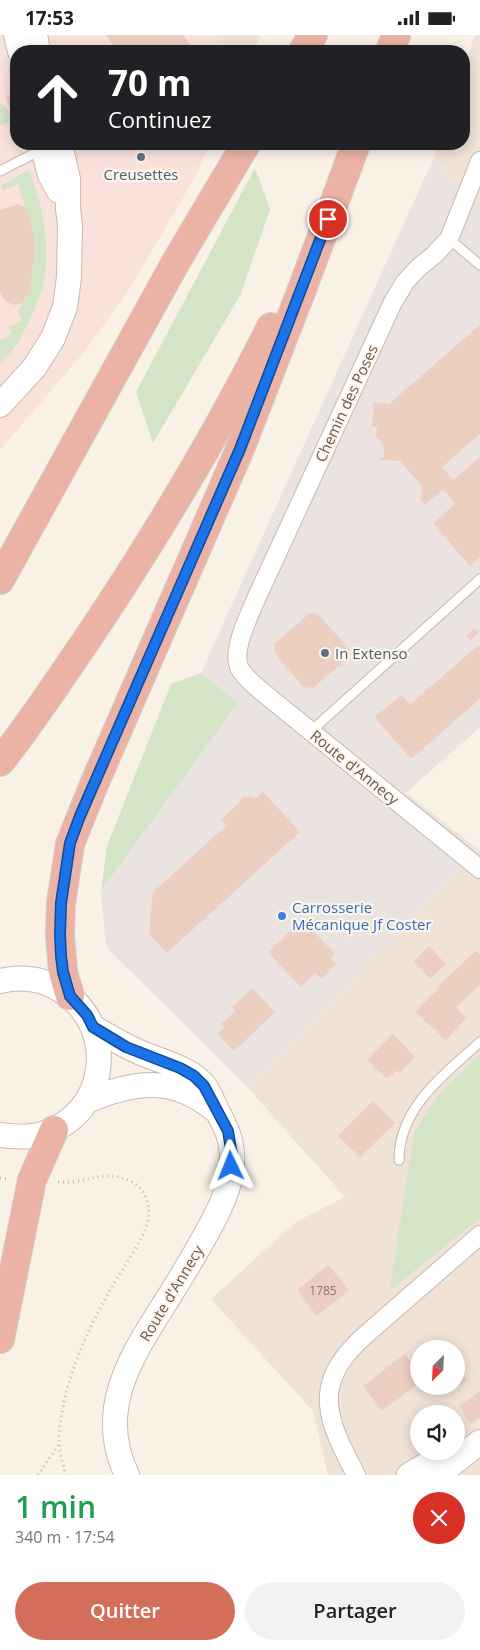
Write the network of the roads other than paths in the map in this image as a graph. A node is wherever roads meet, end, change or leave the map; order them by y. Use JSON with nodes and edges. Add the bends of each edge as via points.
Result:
{"nodes":[{"id":1,"x":40,"y":150,"type":"edge"},
{"id":2,"x":48,"y":150,"type":"edge"},
{"id":3,"x":242,"y":150,"type":"edge"},
{"id":4,"x":351,"y":150,"type":"edge"},
{"id":5,"x":352,"y":150,"type":"edge"},
{"id":6,"x":480,"y":161,"type":"edge"},
{"id":7,"x":0,"y":171,"type":"edge"},
{"id":8,"x":449,"y":239,"type":"junction"},
{"id":9,"x":480,"y":265,"type":"edge"},
{"id":10,"x":3,"y":400,"type":"edge"},
{"id":11,"x":480,"y":579,"type":"edge"},
{"id":12,"x":0,"y":580,"type":"edge"},
{"id":13,"x":238,"y":660,"type":"joint"},
{"id":14,"x":310,"y":732,"type":"junction"},
{"id":15,"x":0,"y":762,"type":"edge"},
{"id":16,"x":480,"y":869,"type":"edge"},
{"id":17,"x":4,"y":978,"type":"edge"},
{"id":18,"x":70,"y":996,"type":"junction"},
{"id":19,"x":93,"y":1027,"type":"junction"},
{"id":20,"x":480,"y":1042,"type":"edge"},
{"id":21,"x":87,"y":1101,"type":"junction"},
{"id":22,"x":219,"y":1114,"type":"junction"},
{"id":23,"x":54,"y":1130,"type":"junction"},
{"id":24,"x":0,"y":1135,"type":"edge"},
{"id":25,"x":399,"y":1159,"type":"dead end"},
{"id":26,"x":480,"y":1235,"type":"edge"},
{"id":27,"x":0,"y":1339,"type":"edge"},
{"id":28,"x":480,"y":1434,"type":"edge"},
{"id":29,"x":480,"y":1442,"type":"edge"},
{"id":30,"x":465,"y":1443,"type":"edge"},
{"id":31,"x":435,"y":1460,"type":"edge"},
{"id":32,"x":127,"y":1475,"type":"edge"},
{"id":33,"x":356,"y":1475,"type":"edge"},
{"id":34,"x":409,"y":1475,"type":"edge"},
{"id":35,"x":438,"y":1475,"type":"edge"}],
"edges":[{"from":1,"to":7,"type":"lane"},
{"from":2,"to":10,"type":"street","via":[[50,175],[68,208],[70,225],[65,307],[53,338],[34,368]]},
{"from":3,"to":12,"type":"highway","via":[[177,260]]},
{"from":4,"to":15,"type":"highway","via":[[258,353],[195,467],[120,589]]},
{"from":5,"to":18,"type":"highway","via":[[240,449],[70,843],[60,935],[63,972]]},
{"from":6,"to":8,"type":"street","name":"Chemin des Poses"},
{"from":8,"to":9,"type":"lane"},
{"from":8,"to":13,"type":"street","name":"Chemin des Poses","via":[[418,268],[393,302],[256,599],[241,637]]},
{"from":11,"to":14,"type":"lane"},
{"from":13,"to":14,"type":"street","name":"Route d'Annecy","via":[[239,667],[251,682]]},
{"from":14,"to":16,"type":"street","name":"Route d'Annecy"},
{"from":17,"to":18,"type":"street","via":[[43,981]]},
{"from":18,"to":19,"type":"street"},
{"from":19,"to":21,"type":"street","via":[[98,1041],[98,1072]]},
{"from":19,"to":22,"type":"street","name":"Route d'Annecy","via":[[126,1047],[194,1076],[204,1086]]},
{"from":20,"to":25,"type":"lane","via":[[419,1101],[403,1131]]},
{"from":21,"to":22,"type":"street","name":"Route d'Annecy","via":[[128,1087],[166,1085],[207,1103]]},
{"from":21,"to":23,"type":"street","via":[[67,1122]]},
{"from":22,"to":32,"type":"street","name":"Route d'Annecy","via":[[228,1131],[232,1155],[225,1196],[121,1382],[114,1436]]},
{"from":23,"to":24,"type":"street","via":[[27,1137]]},
{"from":23,"to":27,"type":"highway","via":[[32,1180]]},
{"from":26,"to":33,"type":"street","via":[[362,1337],[338,1366],[328,1401],[330,1415]]},
{"from":28,"to":30,"type":"street"},
{"from":29,"to":35,"type":"street"},
{"from":31,"to":34,"type":"street"}]}
